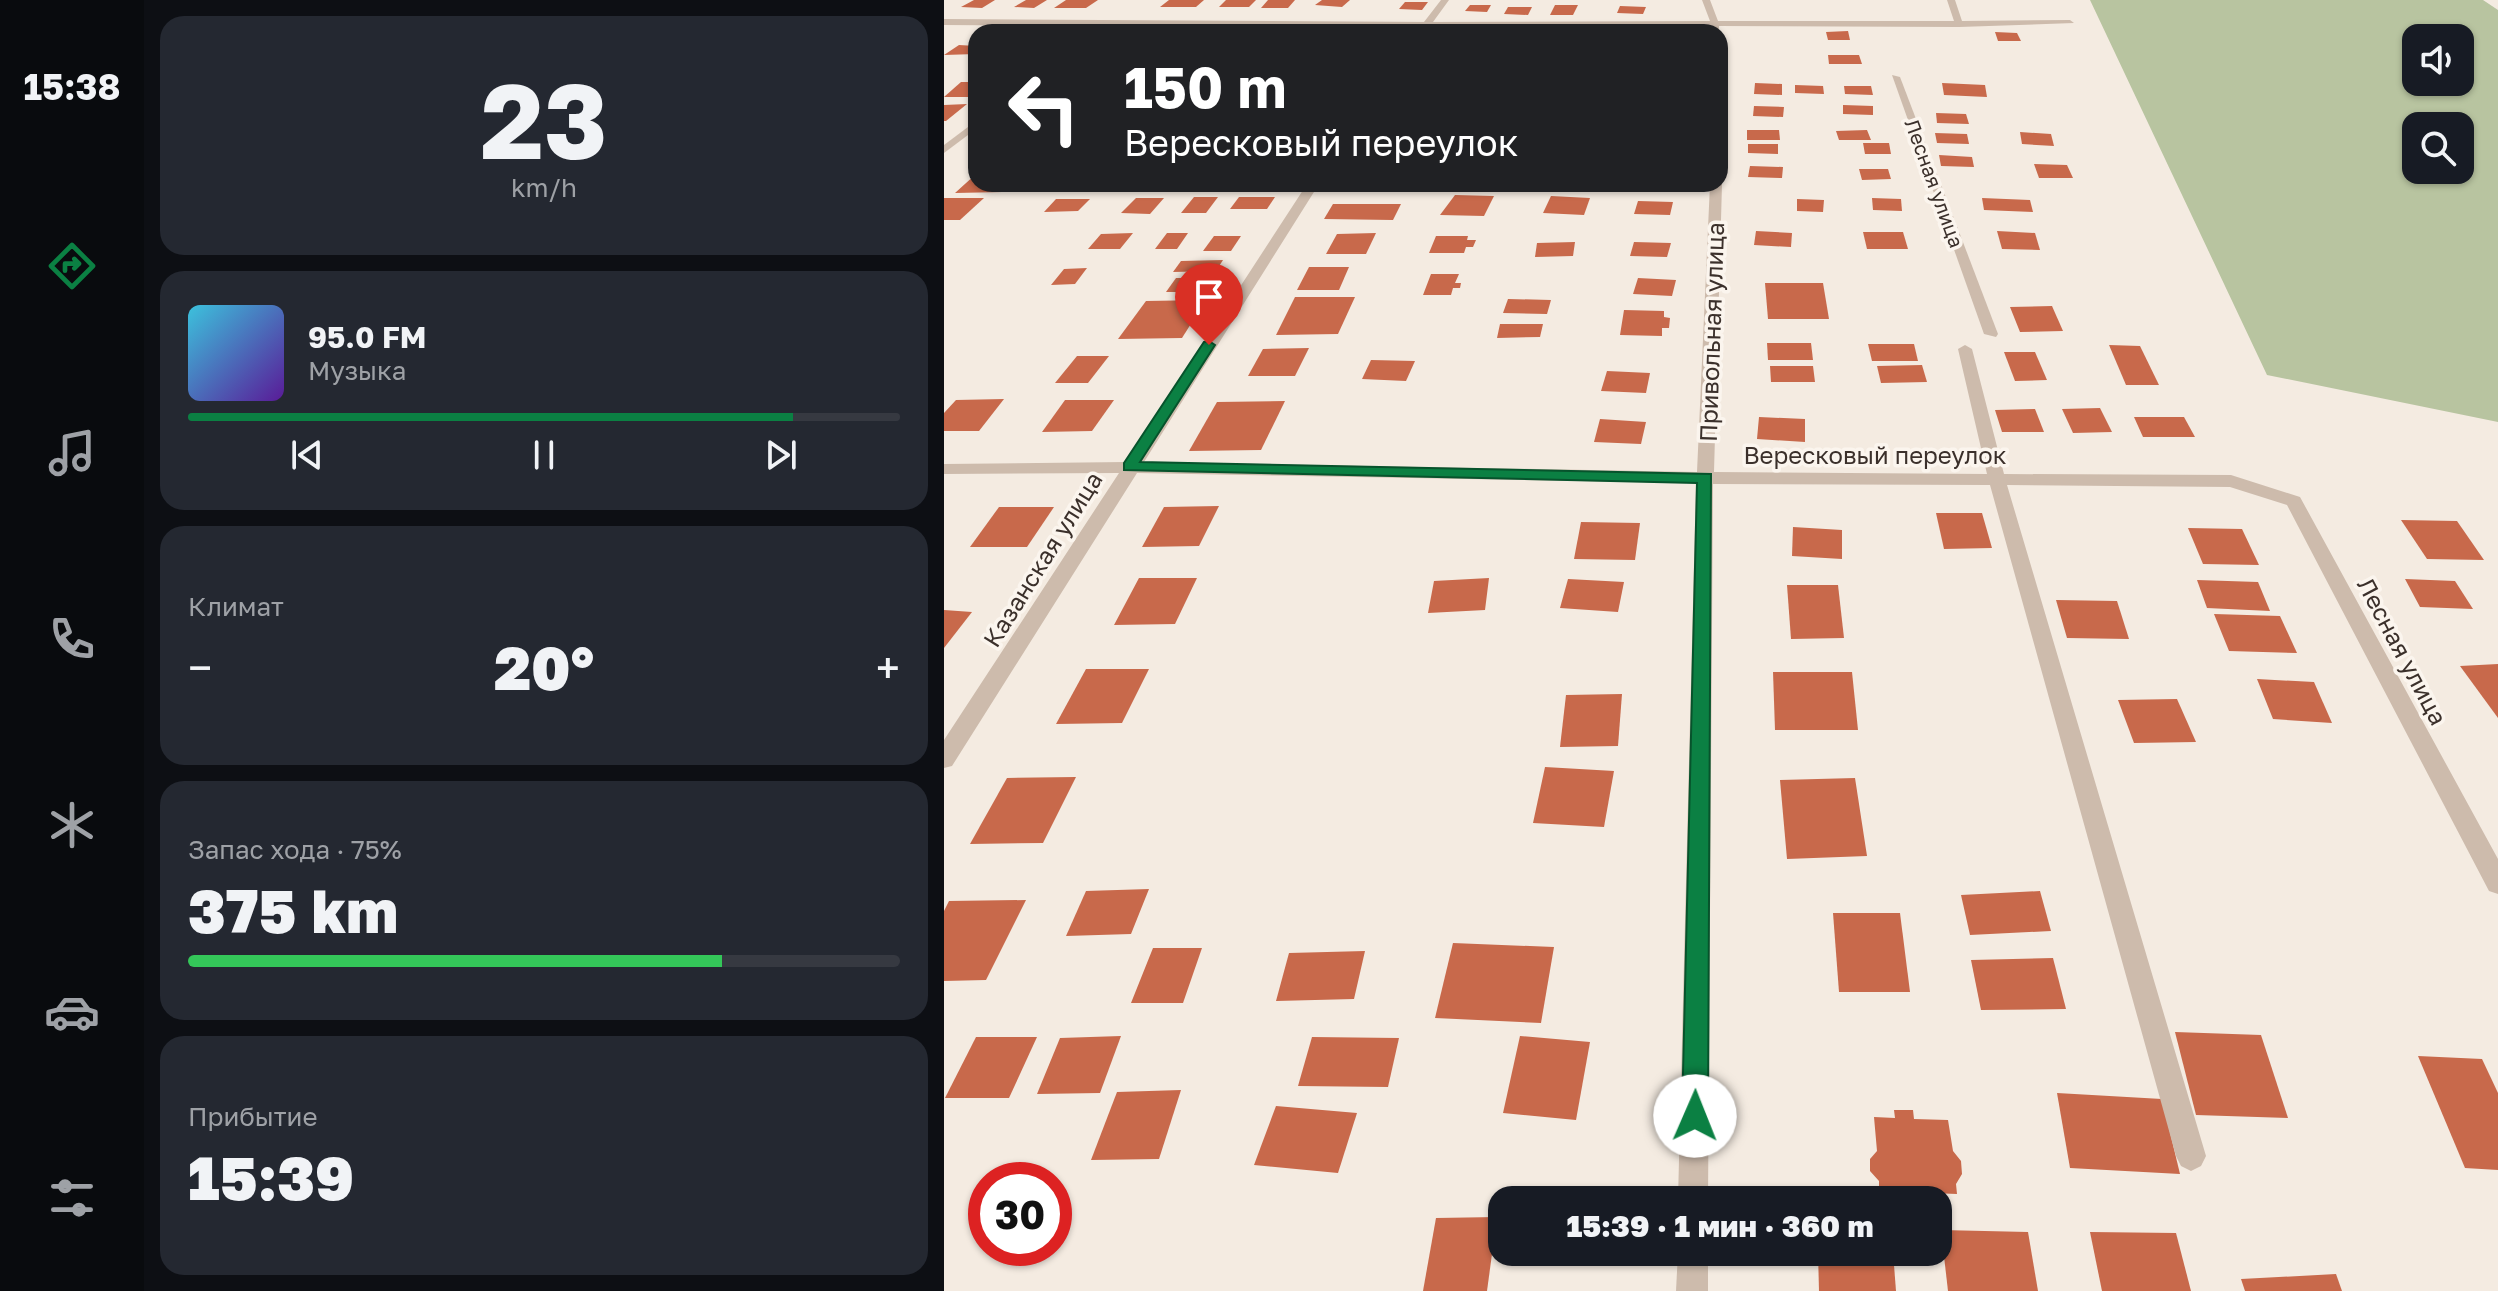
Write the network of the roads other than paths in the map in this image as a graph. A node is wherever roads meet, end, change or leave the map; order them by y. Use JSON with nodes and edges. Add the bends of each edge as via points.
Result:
{"nodes":[{"id":1,"x":1445,"y":0,"type":"edge"},
{"id":2,"x":1706,"y":0,"type":"edge"},
{"id":3,"x":1951,"y":0,"type":"edge"},
{"id":4,"x":944,"y":22,"type":"edge"},
{"id":5,"x":1106,"y":22,"type":"junction"},
{"id":6,"x":1429,"y":23,"type":"junction"},
{"id":7,"x":2070,"y":23,"type":"dead end"},
{"id":8,"x":1103,"y":24,"type":"edge"},
{"id":9,"x":1483,"y":24,"type":"edge"},
{"id":10,"x":1714,"y":24,"type":"edge"},
{"id":11,"x":1959,"y":24,"type":"junction"},
{"id":12,"x":1728,"y":27,"type":"edge"},
{"id":13,"x":1895,"y":77,"type":"dead end"},
{"id":14,"x":968,"y":130,"type":"edge"},
{"id":15,"x":944,"y":150,"type":"edge"},
{"id":16,"x":1308,"y":192,"type":"edge"},
{"id":17,"x":1716,"y":192,"type":"edge"},
{"id":18,"x":1991,"y":334,"type":"dead end"},
{"id":19,"x":1965,"y":349,"type":"dead end"},
{"id":20,"x":1129,"y":467,"type":"junction"},
{"id":21,"x":944,"y":469,"type":"edge"},
{"id":22,"x":1996,"y":477,"type":"junction"},
{"id":23,"x":1705,"y":478,"type":"junction"},
{"id":24,"x":2231,"y":481,"type":"joint"},
{"id":25,"x":944,"y":759,"type":"edge"},
{"id":26,"x":2498,"y":883,"type":"edge"},
{"id":27,"x":2191,"y":1156,"type":"dead end"},
{"id":28,"x":1693,"y":1186,"type":"edge"},
{"id":29,"x":1693,"y":1266,"type":"edge"},
{"id":30,"x":1692,"y":1291,"type":"edge"}],
"edges":[{"from":1,"to":6,"type":"street"},
{"from":2,"to":10,"type":"street"},
{"from":3,"to":11,"type":"street"},
{"from":4,"to":5,"type":"street"},
{"from":5,"to":6,"type":"street"},
{"from":5,"to":8,"type":"street"},
{"from":6,"to":9,"type":"street"},
{"from":7,"to":11,"type":"street"},
{"from":11,"to":12,"type":"street"},
{"from":13,"to":18,"type":"street","name":"Лесная улица"},
{"from":14,"to":15,"type":"street"},
{"from":16,"to":20,"type":"street","name":"Казанская улица"},
{"from":17,"to":23,"type":"street","name":"Привольная улица"},
{"from":19,"to":22,"type":"street"},
{"from":20,"to":21,"type":"street","name":"Вересковый переулок"},
{"from":20,"to":23,"type":"street","name":"Вересковый переулок"},
{"from":20,"to":25,"type":"street","name":"Казанская улица"},
{"from":22,"to":23,"type":"street","name":"Вересковый переулок"},
{"from":22,"to":24,"type":"street","name":"Вересковый переулок"},
{"from":22,"to":27,"type":"street"},
{"from":23,"to":28,"type":"street","name":"Привольная улица"},
{"from":24,"to":26,"type":"street","name":"Лесная улица","via":[[2294,501]]},
{"from":29,"to":30,"type":"street"}]}
